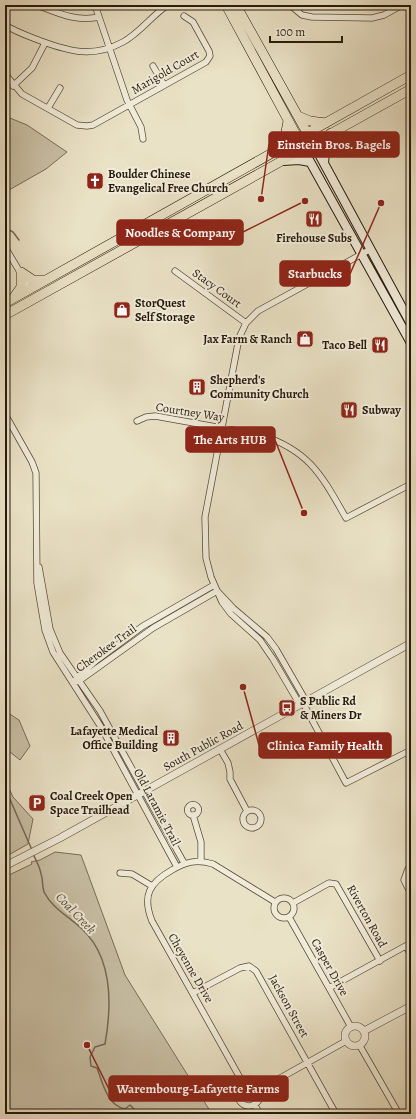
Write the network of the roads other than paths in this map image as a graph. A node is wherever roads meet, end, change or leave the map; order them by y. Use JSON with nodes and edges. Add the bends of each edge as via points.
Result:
{"nodes":[{"id":1,"x":37,"y":5,"type":"edge"},
{"id":2,"x":95,"y":5,"type":"edge"},
{"id":3,"x":168,"y":5,"type":"edge"},
{"id":4,"x":226,"y":5,"type":"edge"},
{"id":5,"x":236,"y":5,"type":"edge"},
{"id":6,"x":290,"y":5,"type":"edge"},
{"id":7,"x":402,"y":5,"type":"edge"},
{"id":8,"x":184,"y":16,"type":"dead end"},
{"id":9,"x":99,"y":17,"type":"junction"},
{"id":10,"x":5,"y":24,"type":"edge"},
{"id":11,"x":45,"y":43,"type":"junction"},
{"id":12,"x":109,"y":47,"type":"junction"},
{"id":13,"x":153,"y":66,"type":"dead end"},
{"id":14,"x":5,"y":74,"type":"edge"},
{"id":15,"x":411,"y":75,"type":"edge"},
{"id":16,"x":164,"y":85,"type":"junction"},
{"id":17,"x":13,"y":86,"type":"junction"},
{"id":18,"x":60,"y":88,"type":"dead end"},
{"id":19,"x":411,"y":89,"type":"edge"},
{"id":20,"x":130,"y":105,"type":"junction"},
{"id":21,"x":48,"y":108,"type":"junction"},
{"id":22,"x":298,"y":116,"type":"junction"},
{"id":23,"x":288,"y":121,"type":"junction"},
{"id":24,"x":326,"y":123,"type":"junction"},
{"id":25,"x":308,"y":133,"type":"junction"},
{"id":26,"x":331,"y":133,"type":"junction"},
{"id":27,"x":143,"y":139,"type":"dead end"},
{"id":28,"x":298,"y":139,"type":"junction"},
{"id":29,"x":313,"y":143,"type":"junction"},
{"id":30,"x":303,"y":149,"type":"junction"},
{"id":31,"x":278,"y":150,"type":"junction"},
{"id":32,"x":282,"y":161,"type":"junction"},
{"id":33,"x":310,"y":162,"type":"junction"},
{"id":34,"x":324,"y":162,"type":"junction"},
{"id":35,"x":5,"y":247,"type":"edge"},
{"id":36,"x":371,"y":249,"type":"junction"},
{"id":37,"x":362,"y":254,"type":"junction"},
{"id":38,"x":174,"y":271,"type":"dead end"},
{"id":39,"x":21,"y":272,"type":"junction"},
{"id":40,"x":48,"y":279,"type":"junction"},
{"id":41,"x":30,"y":289,"type":"junction"},
{"id":42,"x":8,"y":301,"type":"edge"},
{"id":43,"x":21,"y":306,"type":"junction"},
{"id":44,"x":5,"y":315,"type":"edge"},
{"id":45,"x":246,"y":323,"type":"junction"},
{"id":46,"x":411,"y":324,"type":"edge"},
{"id":47,"x":411,"y":343,"type":"edge"},
{"id":48,"x":5,"y":414,"type":"edge"},
{"id":49,"x":137,"y":421,"type":"dead end"},
{"id":50,"x":222,"y":428,"type":"junction"},
{"id":51,"x":411,"y":484,"type":"edge"},
{"id":52,"x":214,"y":585,"type":"junction"},
{"id":53,"x":217,"y":591,"type":"junction"},
{"id":54,"x":411,"y":643,"type":"edge"},
{"id":55,"x":76,"y":680,"type":"junction"},
{"id":56,"x":303,"y":703,"type":"junction"},
{"id":57,"x":220,"y":749,"type":"junction"},
{"id":58,"x":411,"y":750,"type":"edge"},
{"id":59,"x":142,"y":792,"type":"junction"},
{"id":60,"x":247,"y":811,"type":"dead end"},
{"id":61,"x":193,"y":815,"type":"dead end"},
{"id":62,"x":201,"y":861,"type":"junction"},
{"id":63,"x":184,"y":863,"type":"junction"},
{"id":64,"x":5,"y":866,"type":"edge"},
{"id":65,"x":177,"y":867,"type":"junction"},
{"id":66,"x":411,"y":867,"type":"edge"},
{"id":67,"x":120,"y":874,"type":"dead end"},
{"id":68,"x":152,"y":886,"type":"junction"},
{"id":69,"x":411,"y":894,"type":"edge"},
{"id":70,"x":275,"y":902,"type":"junction"},
{"id":71,"x":293,"y":903,"type":"junction"},
{"id":72,"x":289,"y":916,"type":"junction"},
{"id":73,"x":408,"y":945,"type":"edge"},
{"id":74,"x":411,"y":955,"type":"edge"},
{"id":75,"x":380,"y":961,"type":"junction"},
{"id":76,"x":329,"y":988,"type":"junction"},
{"id":77,"x":193,"y":993,"type":"junction"},
{"id":78,"x":411,"y":1006,"type":"edge"},
{"id":79,"x":351,"y":1028,"type":"junction"},
{"id":80,"x":364,"y":1031,"type":"junction"},
{"id":81,"x":346,"y":1041,"type":"junction"},
{"id":82,"x":360,"y":1046,"type":"junction"},
{"id":83,"x":308,"y":1063,"type":"junction"},
{"id":84,"x":244,"y":1086,"type":"junction"},
{"id":85,"x":259,"y":1090,"type":"junction"},
{"id":86,"x":254,"y":1104,"type":"junction"},
{"id":87,"x":260,"y":1114,"type":"edge"},
{"id":88,"x":336,"y":1114,"type":"edge"},
{"id":89,"x":399,"y":1114,"type":"edge"}],
"edges":[{"from":1,"to":9,"type":"street","via":[[70,18]]},
{"from":2,"to":9,"type":"street"},
{"from":3,"to":12,"type":"street","via":[[132,35]]},
{"from":4,"to":23,"type":"main road"},
{"from":5,"to":22,"type":"main road"},
{"from":6,"to":7,"type":"street","via":[[302,15],[312,17],[372,18],[384,16]]},
{"from":8,"to":16,"type":"street","name":"Marigold Court","via":[[193,22],[210,56],[206,62]]},
{"from":9,"to":12,"type":"street"},
{"from":10,"to":11,"type":"street","via":[[16,32]]},
{"from":11,"to":12,"type":"street","via":[[77,52]]},
{"from":11,"to":17,"type":"street","via":[[32,68]]},
{"from":12,"to":20,"type":"street"},
{"from":13,"to":16,"type":"street"},
{"from":14,"to":17,"type":"street","name":"Marigold Court"},
{"from":15,"to":24,"type":"main road"},
{"from":16,"to":20,"type":"street","name":"Marigold Court"},
{"from":17,"to":21,"type":"street","name":"Marigold Court"},
{"from":18,"to":21,"type":"street"},
{"from":19,"to":26,"type":"main road"},
{"from":20,"to":21,"type":"street","name":"Marigold Court","via":[[87,126],[77,125]]},
{"from":20,"to":27,"type":"street","via":[[141,128]]},
{"from":22,"to":24,"type":"main road"},
{"from":22,"to":25,"type":"main road"},
{"from":23,"to":28,"type":"main road"},
{"from":23,"to":31,"type":"main road","via":[[285,137]]},
{"from":24,"to":25,"type":"main road"},
{"from":25,"to":28,"type":"main road"},
{"from":25,"to":29,"type":"main road"},
{"from":26,"to":29,"type":"main road"},
{"from":26,"to":34,"type":"main road"},
{"from":28,"to":30,"type":"main road"},
{"from":28,"to":31,"type":"main road"},
{"from":29,"to":30,"type":"main road"},
{"from":29,"to":34,"type":"main road"},
{"from":30,"to":32,"type":"main road"},
{"from":30,"to":33,"type":"main road"},
{"from":31,"to":40,"type":"main road"},
{"from":32,"to":33,"type":"main road"},
{"from":32,"to":43,"type":"main road"},
{"from":33,"to":37,"type":"main road"},
{"from":34,"to":36,"type":"main road"},
{"from":35,"to":39,"type":"street"},
{"from":36,"to":37,"type":"street"},
{"from":36,"to":46,"type":"main road"},
{"from":37,"to":45,"type":"street","via":[[258,311]]},
{"from":37,"to":47,"type":"main road"},
{"from":38,"to":45,"type":"street","name":"Stacy Court"},
{"from":39,"to":40,"type":"main road","via":[[33,280]]},
{"from":39,"to":41,"type":"street"},
{"from":39,"to":42,"type":"main road","via":[[21,287]]},
{"from":40,"to":41,"type":"main road"},
{"from":41,"to":42,"type":"main road"},
{"from":41,"to":43,"type":"main road","via":[[29,296]]},
{"from":43,"to":44,"type":"main road"},
{"from":45,"to":50,"type":"street","via":[[239,338]]},
{"from":48,"to":55,"type":"street","name":"Old Laramie Trail","via":[[36,473],[37,583],[44,630],[53,652]]},
{"from":49,"to":50,"type":"street","name":"Courtney Way","via":[[155,416]]},
{"from":50,"to":51,"type":"street","name":"Courtney Way","via":[[275,440],[302,456],[325,481],[346,518]]},
{"from":50,"to":52,"type":"street","via":[[205,517],[204,544],[207,565]]},
{"from":52,"to":53,"type":"street"},
{"from":52,"to":55,"type":"street","name":"Cherokee Trail","via":[[143,626]]},
{"from":53,"to":55,"type":"street","name":"Cherokee Trail","via":[[153,628]]},
{"from":53,"to":56,"type":"street","via":[[226,608],[266,647]]},
{"from":54,"to":56,"type":"street","name":"South Public Road"},
{"from":55,"to":59,"type":"street","name":"Old Laramie Trail","via":[[97,720]]},
{"from":56,"to":57,"type":"street","name":"South Public Road"},
{"from":56,"to":58,"type":"street","via":[[346,783]]},
{"from":57,"to":59,"type":"street","name":"South Public Road"},
{"from":57,"to":60,"type":"street","via":[[228,763],[230,779]]},
{"from":59,"to":63,"type":"street","name":"Old Laramie Trail"},
{"from":59,"to":64,"type":"street","name":"South Public Road","via":[[25,858]]},
{"from":59,"to":65,"type":"street","name":"Old Laramie Trail"},
{"from":61,"to":62,"type":"street","via":[[201,842]]},
{"from":62,"to":63,"type":"street"},
{"from":62,"to":70,"type":"street","via":[[213,864]]},
{"from":63,"to":65,"type":"street"},
{"from":65,"to":68,"type":"street","via":[[161,876]]},
{"from":66,"to":69,"type":"street","via":[[404,875]]},
{"from":67,"to":68,"type":"street","via":[[132,874]]},
{"from":68,"to":77,"type":"street","name":"Cheyenne Drive","via":[[147,901],[152,921]]},
{"from":70,"to":71,"type":"street","via":[[279,898],[285,898]]},
{"from":70,"to":72,"type":"street","via":[[276,914],[281,917]]},
{"from":71,"to":72,"type":"street","via":[[293,912]]},
{"from":71,"to":75,"type":"street","name":"Riverton Road","via":[[329,883],[338,885]]},
{"from":72,"to":76,"type":"street","name":"Casper Drive"},
{"from":73,"to":74,"type":"street"},
{"from":73,"to":75,"type":"street"},
{"from":75,"to":76,"type":"street"},
{"from":76,"to":79,"type":"street","name":"Casper Drive"},
{"from":77,"to":83,"type":"street","name":"Jackson Street","via":[[240,968],[249,966],[256,971]]},
{"from":77,"to":84,"type":"street","name":"Cheyenne Drive"},
{"from":78,"to":80,"type":"street"},
{"from":79,"to":80,"type":"street","via":[[357,1026]]},
{"from":79,"to":81,"type":"street","via":[[346,1032]]},
{"from":80,"to":82,"type":"street","via":[[366,1038]]},
{"from":81,"to":82,"type":"street","via":[[352,1046]]},
{"from":81,"to":83,"type":"street"},
{"from":82,"to":89,"type":"street"},
{"from":83,"to":85,"type":"street"},
{"from":83,"to":88,"type":"street","name":"Jackson Street"},
{"from":84,"to":85,"type":"street","via":[[252,1084]]},
{"from":84,"to":86,"type":"street","via":[[240,1090],[239,1099],[246,1105]]},
{"from":85,"to":86,"type":"street","via":[[260,1096]]},
{"from":86,"to":87,"type":"street"}]}
